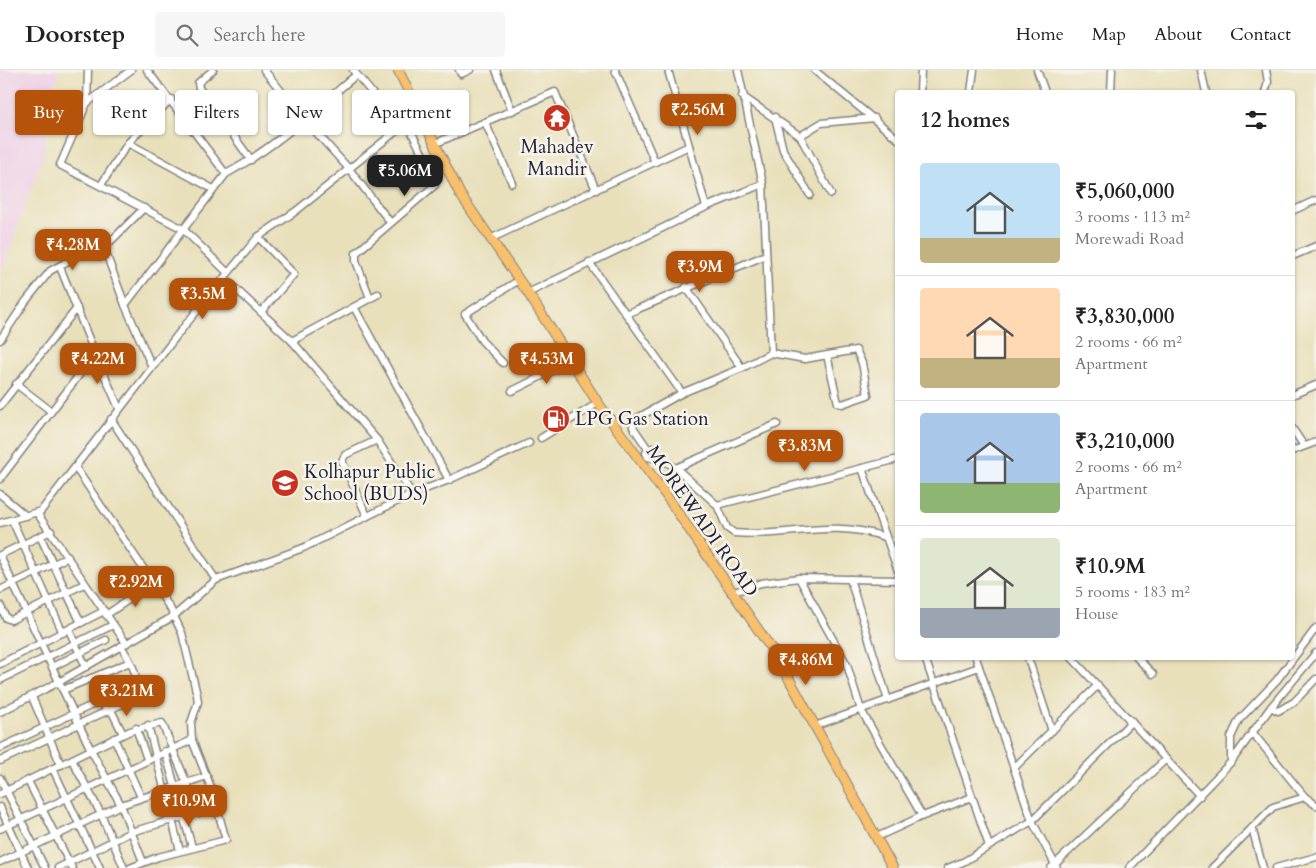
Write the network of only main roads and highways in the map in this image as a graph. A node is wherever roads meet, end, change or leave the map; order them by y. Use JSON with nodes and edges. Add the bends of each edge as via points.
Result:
{"nodes":[{"id":1,"x":398,"y":70,"type":"edge"},
{"id":2,"x":893,"y":868,"type":"edge"}],
"edges":[{"from":1,"to":2,"type":"main road","name":"MOREWADI ROAD","via":[[460,194],[598,403],[645,460],[777,657]]}]}
